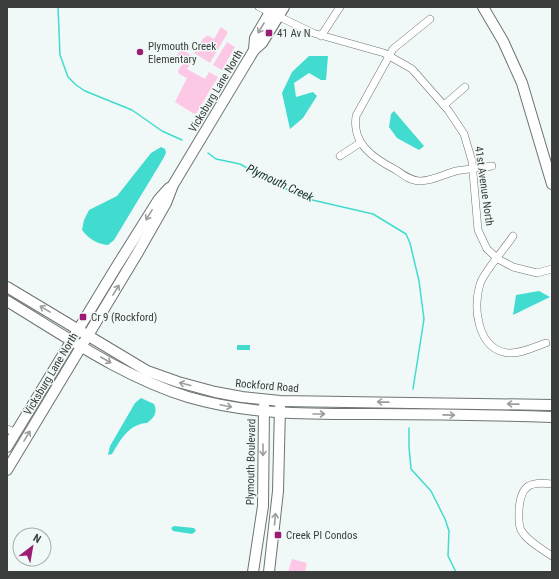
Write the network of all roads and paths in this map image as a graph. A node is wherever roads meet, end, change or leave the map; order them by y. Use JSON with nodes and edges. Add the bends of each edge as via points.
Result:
{"nodes":[{"id":1,"x":259,"y":7,"type":"edge"},
{"id":2,"x":284,"y":7,"type":"edge"},
{"id":3,"x":340,"y":7,"type":"edge"},
{"id":4,"x":483,"y":7,"type":"edge"},
{"id":5,"x":274,"y":12,"type":"edge"},
{"id":6,"x":430,"y":19,"type":"dead end"},
{"id":7,"x":321,"y":36,"type":"junction"},
{"id":8,"x":389,"y":55,"type":"junction"},
{"id":9,"x":465,"y":86,"type":"dead end"},
{"id":10,"x":444,"y":105,"type":"junction"},
{"id":11,"x":360,"y":143,"type":"junction"},
{"id":12,"x":340,"y":156,"type":"dead end"},
{"id":13,"x":492,"y":166,"type":"dead end"},
{"id":14,"x":473,"y":170,"type":"junction"},
{"id":15,"x":552,"y":184,"type":"edge"},
{"id":16,"x":173,"y":185,"type":"junction"},
{"id":17,"x":513,"y":236,"type":"dead end"},
{"id":18,"x":498,"y":259,"type":"junction"},
{"id":19,"x":552,"y":269,"type":"edge"},
{"id":20,"x":7,"y":287,"type":"edge"},
{"id":21,"x":7,"y":302,"type":"edge"},
{"id":22,"x":78,"y":329,"type":"junction"},
{"id":23,"x":88,"y":336,"type":"junction"},
{"id":24,"x":72,"y":340,"type":"junction"},
{"id":25,"x":546,"y":343,"type":"dead end"},
{"id":26,"x":82,"y":346,"type":"junction"},
{"id":27,"x":264,"y":400,"type":"junction"},
{"id":28,"x":280,"y":400,"type":"junction"},
{"id":29,"x":552,"y":405,"type":"edge"},
{"id":30,"x":264,"y":412,"type":"junction"},
{"id":31,"x":280,"y":412,"type":"junction"},
{"id":32,"x":552,"y":417,"type":"edge"},
{"id":33,"x":11,"y":431,"type":"edge"},
{"id":34,"x":7,"y":447,"type":"edge"},
{"id":35,"x":7,"y":470,"type":"edge"},
{"id":36,"x":552,"y":484,"type":"edge"},
{"id":37,"x":552,"y":556,"type":"edge"},
{"id":38,"x":253,"y":572,"type":"edge"},
{"id":39,"x":269,"y":572,"type":"edge"}],
"edges":[{"from":1,"to":5,"type":"street","name":"41st Avenue North"},
{"from":2,"to":5,"type":"main road","name":"Vicksburg Lane North"},
{"from":3,"to":7,"type":"street"},
{"from":4,"to":15,"type":"main road","via":[[503,41],[522,83]]},
{"from":5,"to":7,"type":"street","name":"41st Avenue North"},
{"from":5,"to":16,"type":"main road","name":"Vicksburg Lane North","via":[[255,38],[254,50]]},
{"from":6,"to":8,"type":"street"},
{"from":7,"to":8,"type":"street","name":"41st Avenue North"},
{"from":8,"to":10,"type":"street","name":"41st Avenue North","via":[[412,69]]},
{"from":8,"to":11,"type":"street","via":[[356,116],[356,130]]},
{"from":9,"to":10,"type":"street"},
{"from":10,"to":14,"type":"street","name":"41st Avenue North","via":[[464,134]]},
{"from":11,"to":12,"type":"street"},
{"from":11,"to":14,"type":"street","via":[[379,161],[410,179],[428,180]]},
{"from":13,"to":14,"type":"street"},
{"from":14,"to":18,"type":"street","name":"41st Avenue North","via":[[478,230],[487,249]]},
{"from":16,"to":22,"type":"main road","name":"Vicksburg Lane North","one_way":true,"via":[[159,199]]},
{"from":23,"to":16,"type":"main road","name":"Vicksburg Lane North","one_way":true,"via":[[162,210]]},
{"from":17,"to":18,"type":"street"},
{"from":18,"to":19,"type":"street","name":"41st Avenue North","via":[[530,272]]},
{"from":18,"to":25,"type":"street","via":[[486,272],[478,295],[478,319],[483,335],[492,346],[506,352],[516,353]]},
{"from":22,"to":20,"type":"main road","name":"Rockford Road","one_way":true},
{"from":21,"to":24,"type":"main road"},
{"from":22,"to":23,"type":"main road","name":"Rockford Road"},
{"from":22,"to":24,"type":"main road","name":"Vicksburg Lane North"},
{"from":23,"to":26,"type":"main road","name":"Vicksburg Lane North"},
{"from":27,"to":23,"type":"main road","name":"Rockford Road","one_way":true,"via":[[215,392],[147,371]]},
{"from":24,"to":26,"type":"main road"},
{"from":24,"to":33,"type":"main road","name":"Vicksburg Lane North"},
{"from":26,"to":30,"type":"main road","one_way":true,"via":[[132,375],[171,391],[213,404]]},
{"from":35,"to":26,"type":"main road","name":"Vicksburg Lane North","one_way":true},
{"from":27,"to":28,"type":"main road","name":"Rockford Road"},
{"from":27,"to":30,"type":"main road","name":"Plymouth Boulevard"},
{"from":29,"to":28,"type":"main road","name":"Rockford Road","one_way":true},
{"from":28,"to":31,"type":"main road"},
{"from":30,"to":31,"type":"main road"},
{"from":30,"to":38,"type":"main road","name":"Plymouth Boulevard","one_way":true,"via":[[264,500]]},
{"from":31,"to":32,"type":"main road","one_way":true},
{"from":39,"to":31,"type":"main road","one_way":true,"via":[[278,490]]},
{"from":33,"to":34,"type":"main road","name":"Vicksburg Lane North"},
{"from":36,"to":37,"type":"street","via":[[535,483],[524,489],[519,516],[521,530],[525,535]]}]}
